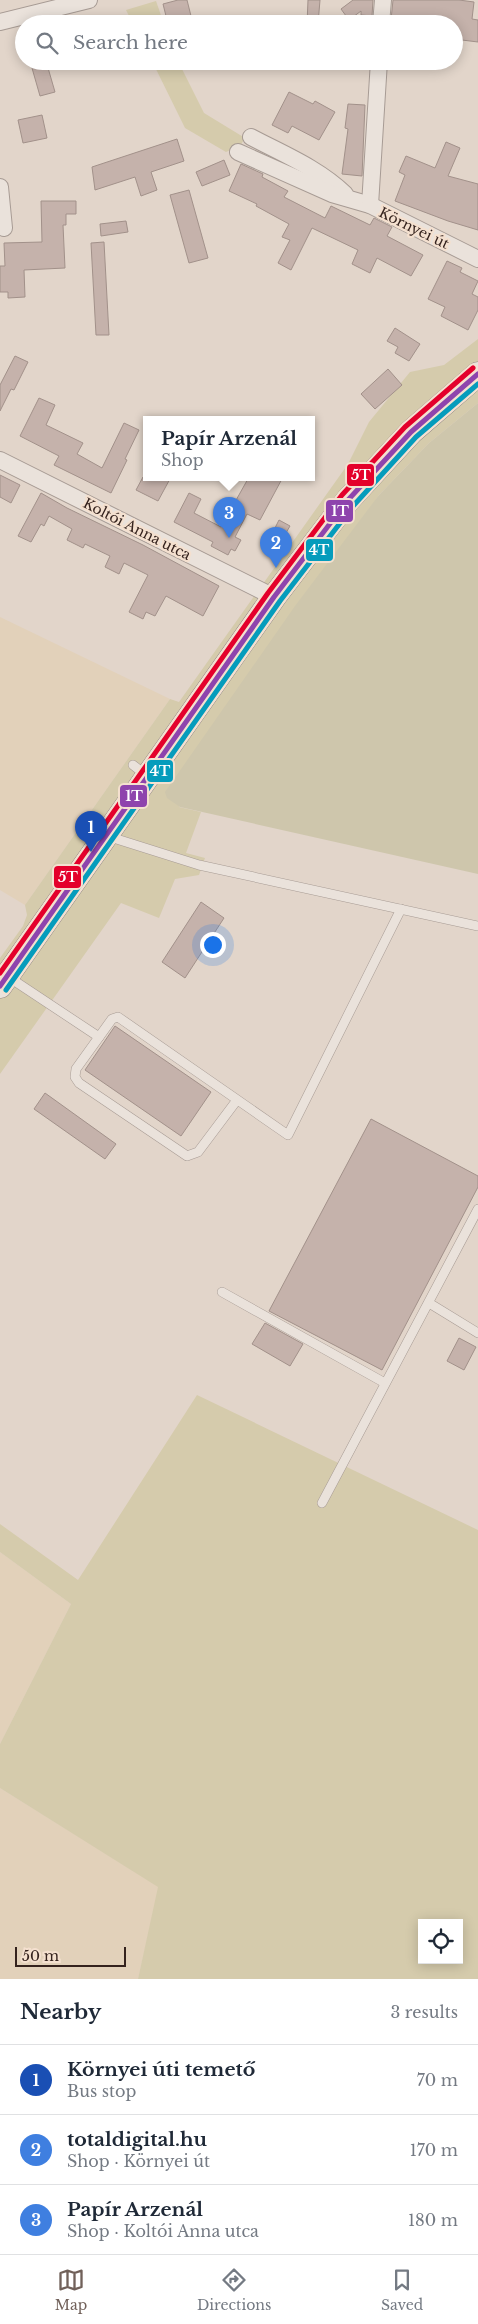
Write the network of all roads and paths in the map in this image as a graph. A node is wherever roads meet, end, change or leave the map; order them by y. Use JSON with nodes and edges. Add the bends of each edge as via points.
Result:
{"nodes":[{"id":1,"x":89,"y":0,"type":"edge"},
{"id":2,"x":383,"y":0,"type":"edge"},
{"id":3,"x":28,"y":15,"type":"edge"},
{"id":4,"x":382,"y":15,"type":"edge"},
{"id":5,"x":15,"y":18,"type":"edge"},
{"id":6,"x":0,"y":22,"type":"edge"},
{"id":7,"x":378,"y":70,"type":"edge"},
{"id":8,"x":251,"y":137,"type":"dead end"},
{"id":9,"x":238,"y":152,"type":"dead end"},
{"id":10,"x":0,"y":187,"type":"edge"},
{"id":11,"x":350,"y":199,"type":"junction"},
{"id":12,"x":370,"y":206,"type":"junction"},
{"id":13,"x":4,"y":228,"type":"dead end"},
{"id":14,"x":478,"y":259,"type":"edge"},
{"id":15,"x":478,"y":374,"type":"edge"},
{"id":16,"x":0,"y":460,"type":"edge"},
{"id":17,"x":274,"y":597,"type":"junction"},
{"id":18,"x":105,"y":836,"type":"junction"},
{"id":19,"x":401,"y":909,"type":"junction"},
{"id":20,"x":478,"y":926,"type":"edge"},
{"id":21,"x":3,"y":981,"type":"edge"},
{"id":22,"x":99,"y":1037,"type":"junction"},
{"id":23,"x":237,"y":1100,"type":"junction"},
{"id":24,"x":478,"y":1209,"type":"edge"},
{"id":25,"x":222,"y":1292,"type":"dead end"},
{"id":26,"x":429,"y":1303,"type":"junction"},
{"id":27,"x":478,"y":1333,"type":"edge"},
{"id":28,"x":385,"y":1383,"type":"junction"},
{"id":29,"x":322,"y":1504,"type":"dead end"}],
"edges":[{"from":1,"to":3,"type":"street"},
{"from":2,"to":4,"type":"street"},
{"from":5,"to":6,"type":"street"},
{"from":7,"to":12,"type":"street"},
{"from":8,"to":11,"type":"street","name":"Környei út","via":[[314,170]]},
{"from":9,"to":11,"type":"street","name":"Környei út"},
{"from":10,"to":13,"type":"street"},
{"from":11,"to":12,"type":"street","name":"Környei út"},
{"from":12,"to":14,"type":"street","name":"Környei út"},
{"from":15,"to":17,"type":"main road","via":[[381,463],[348,500]]},
{"from":16,"to":17,"type":"street","name":"Koltói Anna utca"},
{"from":17,"to":18,"type":"main road","via":[[194,710],[140,771]]},
{"from":18,"to":19,"type":"lane","via":[[199,865]]},
{"from":18,"to":21,"type":"main road"},
{"from":19,"to":20,"type":"lane"},
{"from":19,"to":23,"type":"lane","via":[[288,1135]]},
{"from":21,"to":22,"type":"lane"},
{"from":22,"to":23,"type":"lane","via":[[112,1019],[118,1017]]},
{"from":22,"to":23,"type":"lane","via":[[76,1069],[75,1077],[188,1156],[198,1152]]},
{"from":24,"to":26,"type":"lane"},
{"from":25,"to":28,"type":"lane"},
{"from":26,"to":27,"type":"lane"},
{"from":26,"to":28,"type":"lane"},
{"from":28,"to":29,"type":"lane"}]}
